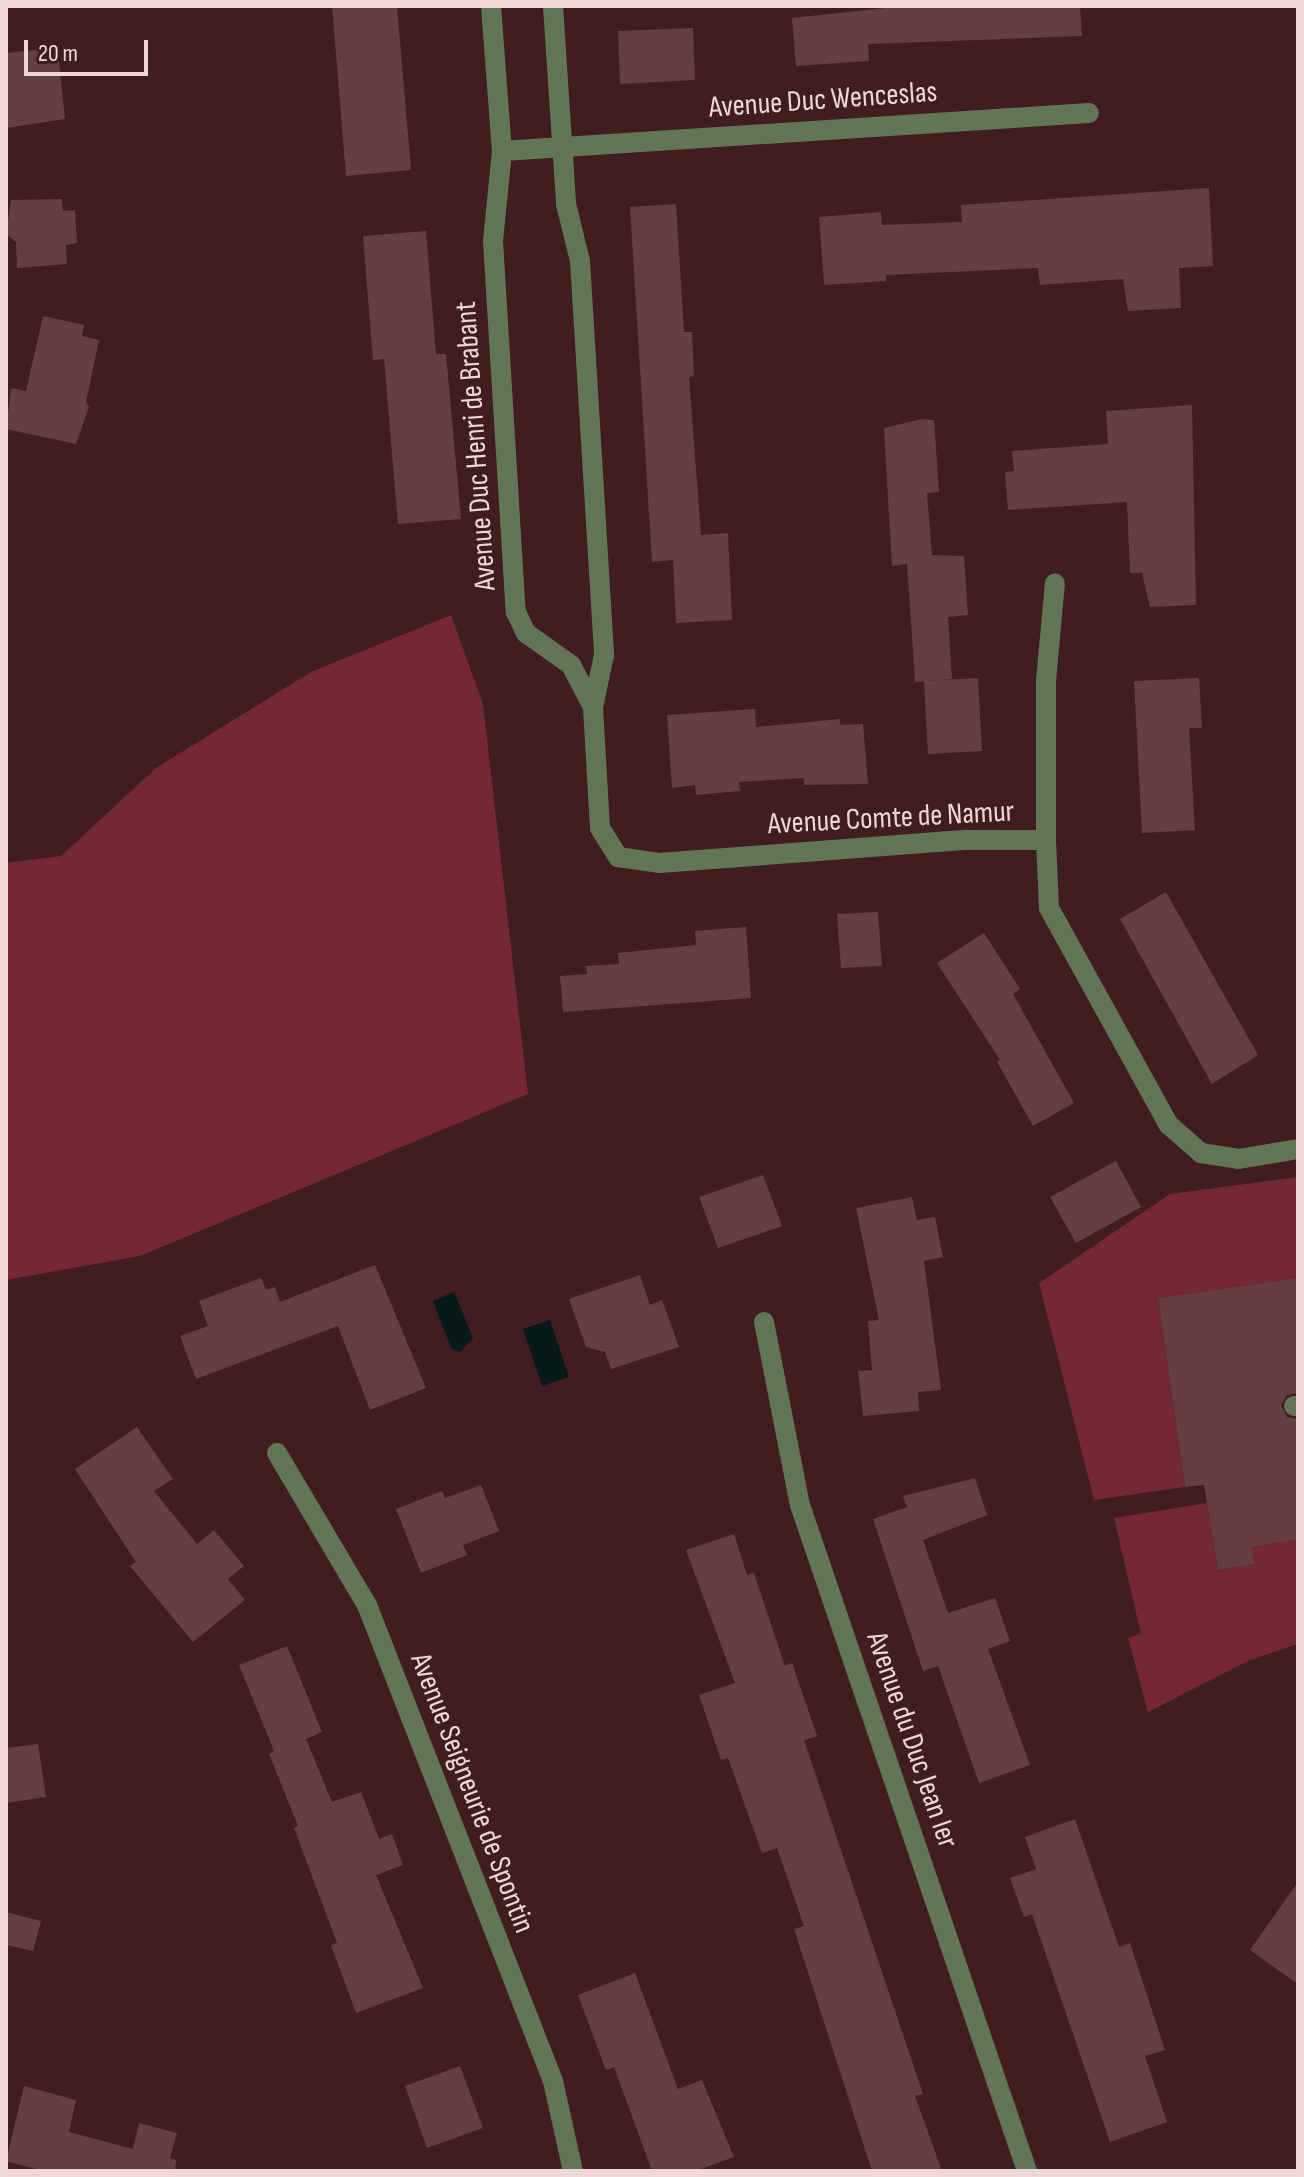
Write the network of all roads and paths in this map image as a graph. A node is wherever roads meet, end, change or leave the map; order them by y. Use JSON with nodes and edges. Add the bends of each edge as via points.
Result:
{"nodes":[{"id":1,"x":491,"y":6,"type":"edge"},
{"id":2,"x":553,"y":6,"type":"edge"},
{"id":3,"x":1089,"y":113,"type":"dead end"},
{"id":4,"x":561,"y":147,"type":"junction"},
{"id":5,"x":502,"y":151,"type":"junction"},
{"id":6,"x":1055,"y":583,"type":"dead end"},
{"id":7,"x":593,"y":707,"type":"junction"},
{"id":8,"x":1046,"y":840,"type":"junction"},
{"id":9,"x":618,"y":857,"type":"joint"},
{"id":10,"x":1298,"y":1149,"type":"edge"},
{"id":11,"x":764,"y":1322,"type":"dead end"},
{"id":12,"x":277,"y":1453,"type":"dead end"},
{"id":13,"x":573,"y":2171,"type":"edge"},
{"id":14,"x":1027,"y":2171,"type":"edge"}],
"edges":[{"from":1,"to":5,"type":"street","name":"Avenue Duc Henri de Brabant"},
{"from":2,"to":4,"type":"street","name":"Avenue Duc Henri de Brabant"},
{"from":3,"to":4,"type":"street","name":"Avenue Duc Wenceslas"},
{"from":4,"to":5,"type":"street"},
{"from":4,"to":7,"type":"street","name":"Avenue Duc Henri de Brabant","via":[[566,204],[580,261],[604,655]]},
{"from":5,"to":7,"type":"street","name":"Avenue Duc Henri de Brabant","via":[[493,241],[516,612],[526,633],[571,665]]},
{"from":6,"to":8,"type":"street","via":[[1046,681]]},
{"from":7,"to":9,"type":"street","name":"Avenue Duc Henri de Brabant","via":[[600,828]]},
{"from":8,"to":9,"type":"street","name":"Avenue Comte de Namur","via":[[967,840],[659,863]]},
{"from":8,"to":10,"type":"street","name":"Avenue Comte de Namur","via":[[1049,908],[1169,1125],[1201,1153],[1239,1159]]},
{"from":11,"to":14,"type":"street","name":"Avenue du Duc Jean Ier","via":[[800,1505]]},
{"from":12,"to":13,"type":"street","name":"Avenue Seigneurie de Spontin","via":[[367,1605],[553,2081]]}]}
